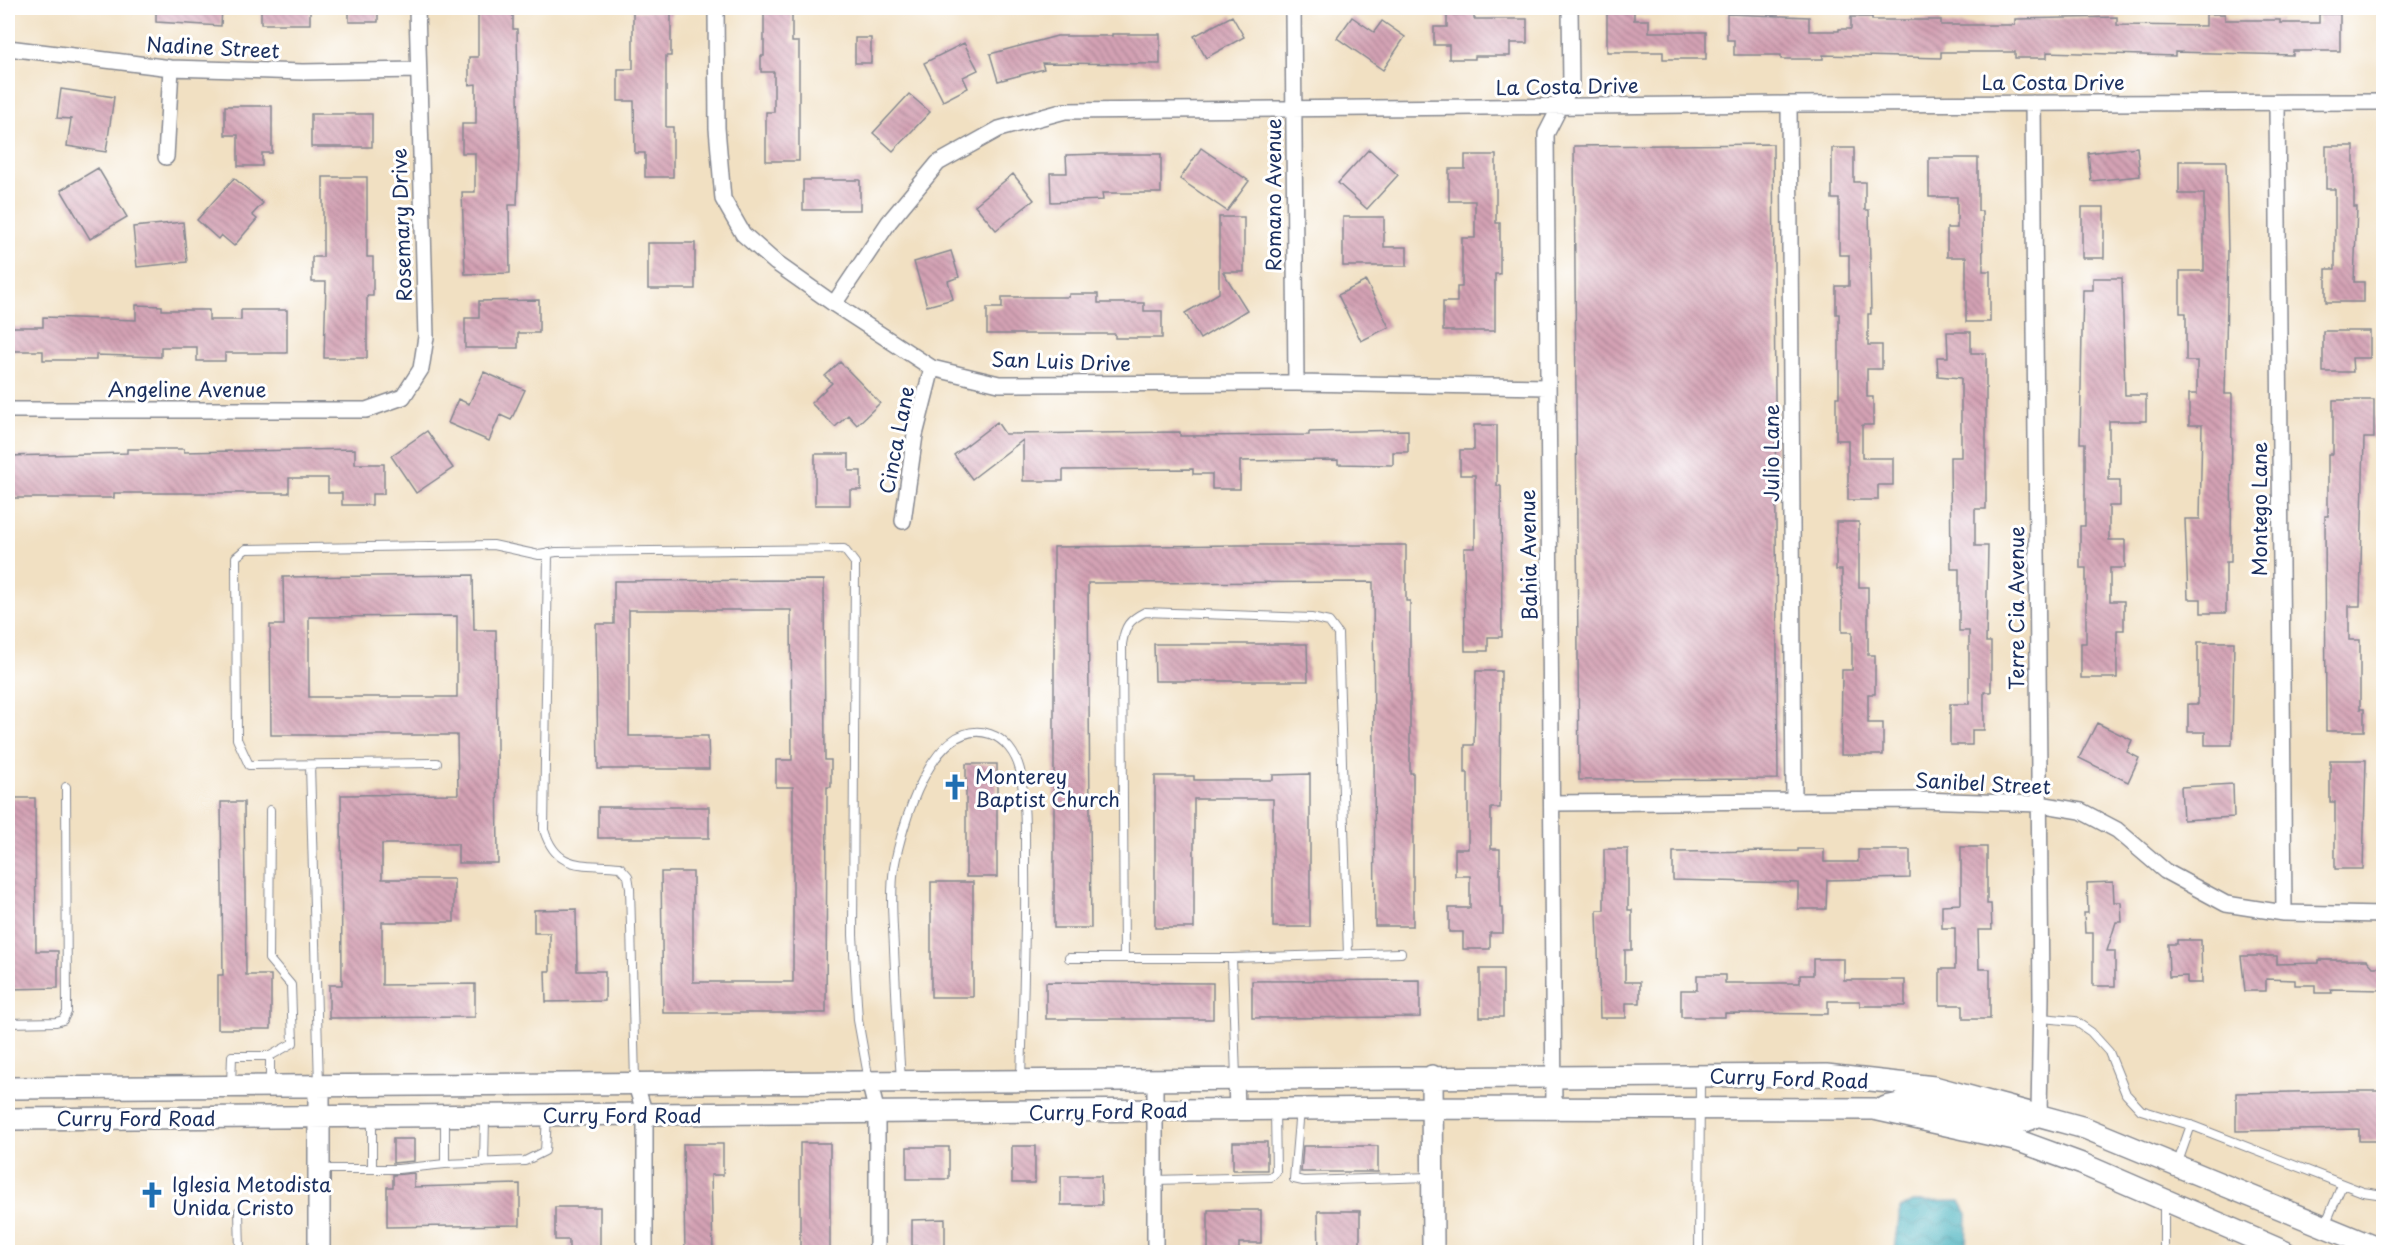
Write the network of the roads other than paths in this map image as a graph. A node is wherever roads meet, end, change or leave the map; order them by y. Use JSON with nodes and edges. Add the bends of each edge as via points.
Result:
{"nodes":[{"id":1,"x":417,"y":8,"type":"edge"},
{"id":2,"x":716,"y":8,"type":"edge"},
{"id":3,"x":1293,"y":8,"type":"edge"},
{"id":4,"x":1570,"y":8,"type":"edge"},
{"id":5,"x":8,"y":48,"type":"edge"},
{"id":6,"x":171,"y":68,"type":"junction"},
{"id":7,"x":418,"y":70,"type":"junction"},
{"id":8,"x":2384,"y":102,"type":"edge"},
{"id":9,"x":2033,"y":103,"type":"junction"},
{"id":10,"x":1789,"y":104,"type":"junction"},
{"id":11,"x":2277,"y":104,"type":"junction"},
{"id":12,"x":1559,"y":107,"type":"junction"},
{"id":13,"x":1294,"y":110,"type":"junction"},
{"id":14,"x":166,"y":157,"type":"dead end"},
{"id":15,"x":834,"y":304,"type":"junction"},
{"id":16,"x":932,"y":368,"type":"junction"},
{"id":17,"x":1296,"y":382,"type":"junction"},
{"id":18,"x":1547,"y":387,"type":"junction"},
{"id":19,"x":8,"y":410,"type":"edge"},
{"id":20,"x":366,"y":410,"type":"joint"},
{"id":21,"x":903,"y":521,"type":"dead end"},
{"id":22,"x":548,"y":553,"type":"junction"},
{"id":23,"x":436,"y":763,"type":"dead end"},
{"id":24,"x":310,"y":765,"type":"junction"},
{"id":25,"x":66,"y":787,"type":"dead end"},
{"id":26,"x":1794,"y":801,"type":"junction"},
{"id":27,"x":1552,"y":803,"type":"junction"},
{"id":28,"x":2039,"y":804,"type":"junction"},
{"id":29,"x":270,"y":810,"type":"dead end"},
{"id":30,"x":2284,"y":913,"type":"junction"},
{"id":31,"x":2384,"y":915,"type":"edge"},
{"id":32,"x":1401,"y":954,"type":"dead end"},
{"id":33,"x":1348,"y":955,"type":"junction"},
{"id":34,"x":1069,"y":958,"type":"dead end"},
{"id":35,"x":1124,"y":958,"type":"junction"},
{"id":36,"x":1232,"y":958,"type":"junction"},
{"id":37,"x":2041,"y":1018,"type":"junction"},
{"id":38,"x":8,"y":1023,"type":"edge"},
{"id":39,"x":270,"y":1056,"type":"junction"},
{"id":40,"x":1432,"y":1076,"type":"junction"},
{"id":41,"x":1552,"y":1076,"type":"junction"},
{"id":42,"x":1700,"y":1076,"type":"junction"},
{"id":43,"x":1155,"y":1078,"type":"junction"},
{"id":44,"x":1236,"y":1078,"type":"junction"},
{"id":45,"x":901,"y":1080,"type":"junction"},
{"id":46,"x":1021,"y":1080,"type":"junction"},
{"id":47,"x":869,"y":1081,"type":"junction"},
{"id":48,"x":635,"y":1082,"type":"junction"},
{"id":49,"x":319,"y":1085,"type":"junction"},
{"id":50,"x":231,"y":1086,"type":"junction"},
{"id":51,"x":269,"y":1086,"type":"junction"},
{"id":52,"x":8,"y":1088,"type":"edge"},
{"id":53,"x":1431,"y":1108,"type":"junction"},
{"id":54,"x":1554,"y":1108,"type":"junction"},
{"id":55,"x":1700,"y":1108,"type":"junction"},
{"id":56,"x":1300,"y":1109,"type":"junction"},
{"id":57,"x":1874,"y":1109,"type":"junction"},
{"id":58,"x":1237,"y":1110,"type":"junction"},
{"id":59,"x":1275,"y":1110,"type":"junction"},
{"id":60,"x":1155,"y":1111,"type":"junction"},
{"id":61,"x":877,"y":1113,"type":"junction"},
{"id":62,"x":645,"y":1114,"type":"junction"},
{"id":63,"x":2039,"y":1114,"type":"junction"},
{"id":64,"x":548,"y":1115,"type":"junction"},
{"id":65,"x":445,"y":1116,"type":"junction"},
{"id":66,"x":485,"y":1116,"type":"junction"},
{"id":67,"x":319,"y":1117,"type":"junction"},
{"id":68,"x":372,"y":1117,"type":"junction"},
{"id":69,"x":8,"y":1119,"type":"edge"},
{"id":70,"x":2191,"y":1125,"type":"junction"},
{"id":71,"x":484,"y":1163,"type":"junction"},
{"id":72,"x":445,"y":1164,"type":"junction"},
{"id":73,"x":2176,"y":1166,"type":"junction"},
{"id":74,"x":319,"y":1169,"type":"junction"},
{"id":75,"x":372,"y":1169,"type":"junction"},
{"id":76,"x":1432,"y":1177,"type":"junction"},
{"id":77,"x":1155,"y":1180,"type":"junction"},
{"id":78,"x":2342,"y":1185,"type":"junction"},
{"id":79,"x":2384,"y":1195,"type":"edge"},
{"id":80,"x":2164,"y":1201,"type":"junction"},
{"id":81,"x":240,"y":1210,"type":"dead end"},
{"id":82,"x":2324,"y":1226,"type":"junction"},
{"id":83,"x":2384,"y":1251,"type":"edge"},
{"id":84,"x":240,"y":1252,"type":"edge"},
{"id":85,"x":319,"y":1252,"type":"edge"},
{"id":86,"x":645,"y":1252,"type":"edge"},
{"id":87,"x":877,"y":1252,"type":"edge"},
{"id":88,"x":1155,"y":1252,"type":"edge"},
{"id":89,"x":1433,"y":1252,"type":"edge"},
{"id":90,"x":1699,"y":1252,"type":"edge"},
{"id":91,"x":2164,"y":1252,"type":"edge"},
{"id":92,"x":2285,"y":1252,"type":"edge"}],
"edges":[{"from":1,"to":7,"type":"street","name":"Rosemary Drive"},
{"from":2,"to":15,"type":"street","name":"San Luis Drive","via":[[717,128],[723,199],[743,234]]},
{"from":3,"to":13,"type":"street","name":"Romano Avenue"},
{"from":4,"to":12,"type":"street","name":"Bahia Avenue","via":[[1571,85]]},
{"from":5,"to":6,"type":"street","name":"Nadine Street"},
{"from":6,"to":7,"type":"street","name":"Nadine Street"},
{"from":6,"to":14,"type":"street"},
{"from":7,"to":20,"type":"street","name":"Rosemary Drive","via":[[426,337],[421,369],[403,397]]},
{"from":8,"to":11,"type":"street","name":"La Costa Drive"},
{"from":9,"to":10,"type":"street","name":"La Costa Drive"},
{"from":9,"to":11,"type":"street","name":"La Costa Drive"},
{"from":9,"to":28,"type":"street","name":"Terre Cia Avenue"},
{"from":10,"to":12,"type":"street","name":"La Costa Drive"},
{"from":10,"to":26,"type":"street","name":"Julio Lane"},
{"from":11,"to":30,"type":"street","name":"Montego Lane"},
{"from":12,"to":13,"type":"street","name":"La Costa Drive"},
{"from":12,"to":18,"type":"street","name":"Bahia Avenue","via":[[1546,134]]},
{"from":13,"to":15,"type":"street","name":"La Costa Drive","via":[[1065,111],[999,129],[938,163],[889,222]]},
{"from":13,"to":17,"type":"street","name":"Romano Avenue"},
{"from":15,"to":16,"type":"street","name":"San Luis Drive"},
{"from":16,"to":17,"type":"street","name":"San Luis Drive","via":[[999,384]]},
{"from":16,"to":21,"type":"street","name":"Cinca Lane","via":[[915,435]]},
{"from":17,"to":18,"type":"street","name":"San Luis Drive"},
{"from":18,"to":27,"type":"street","name":"Bahia Avenue"},
{"from":19,"to":20,"type":"street","name":"Angeline Avenue"},
{"from":22,"to":24,"type":"lane","via":[[539,555],[481,545],[246,549],[236,557],[237,739],[249,765]]},
{"from":22,"to":47,"type":"lane","via":[[844,549],[855,562],[853,935],[858,1020]]},
{"from":22,"to":48,"type":"lane","via":[[544,830],[554,854],[568,862],[620,867],[628,876]]},
{"from":23,"to":24,"type":"lane"},
{"from":24,"to":49,"type":"lane"},
{"from":25,"to":38,"type":"lane","via":[[67,1012],[57,1022]]},
{"from":26,"to":27,"type":"street","name":"Sanibel Street"},
{"from":26,"to":28,"type":"street","name":"Sanibel Street"},
{"from":27,"to":41,"type":"street","name":"Bahia Avenue"},
{"from":28,"to":30,"type":"street","name":"Sanibel Street","via":[[2081,811],[2099,820],[2117,830],[2165,871],[2226,904]]},
{"from":28,"to":37,"type":"street","name":"Terre Cia Avenue"},
{"from":29,"to":39,"type":"lane","via":[[269,959],[291,985],[293,1043]]},
{"from":30,"to":31,"type":"street","name":"Sanibel Street"},
{"from":32,"to":33,"type":"lane"},
{"from":33,"to":35,"type":"lane","via":[[1338,634],[1329,622],[1311,618],[1145,612],[1125,626],[1122,644]]},
{"from":33,"to":36,"type":"lane"},
{"from":34,"to":35,"type":"lane"},
{"from":35,"to":36,"type":"lane"},
{"from":36,"to":44,"type":"lane"},
{"from":37,"to":63,"type":"street","name":"Terre Cia Avenue"},
{"from":37,"to":70,"type":"lane","via":[[2075,1021],[2091,1032],[2109,1052],[2126,1094],[2141,1110]]},
{"from":39,"to":50,"type":"lane","via":[[232,1056]]},
{"from":39,"to":51,"type":"lane"},
{"from":40,"to":41,"type":"main road","name":"Curry Ford Road"},
{"from":40,"to":44,"type":"main road","name":"Curry Ford Road"},
{"from":40,"to":53,"type":"main road"},
{"from":41,"to":42,"type":"main road","name":"Curry Ford Road"},
{"from":41,"to":54,"type":"street","name":"Bahia Avenue"},
{"from":42,"to":55,"type":"lane"},
{"from":42,"to":63,"type":"main road","name":"Curry Ford Road","via":[[1826,1075],[1934,1087]]},
{"from":43,"to":44,"type":"main road","name":"Curry Ford Road"},
{"from":43,"to":46,"type":"main road","name":"Curry Ford Road"},
{"from":43,"to":60,"type":"street"},
{"from":44,"to":58,"type":"street"},
{"from":45,"to":46,"type":"main road","name":"Curry Ford Road"},
{"from":45,"to":46,"type":"lane","via":[[892,907],[901,835],[917,790],[939,752],[957,738],[987,732],[1002,739],[1020,769],[1025,831]]},
{"from":45,"to":47,"type":"main road","name":"Curry Ford Road"},
{"from":47,"to":48,"type":"main road","name":"Curry Ford Road"},
{"from":47,"to":61,"type":"street"},
{"from":48,"to":49,"type":"main road","name":"Curry Ford Road"},
{"from":48,"to":62,"type":"street"},
{"from":49,"to":51,"type":"main road","name":"Curry Ford Road"},
{"from":49,"to":67,"type":"main road"},
{"from":50,"to":51,"type":"main road","name":"Curry Ford Road"},
{"from":50,"to":52,"type":"main road","name":"Curry Ford Road"},
{"from":53,"to":54,"type":"main road","name":"Curry Ford Road"},
{"from":53,"to":56,"type":"main road","name":"Curry Ford Road"},
{"from":53,"to":76,"type":"main road"},
{"from":54,"to":55,"type":"main road","name":"Curry Ford Road"},
{"from":55,"to":57,"type":"main road","name":"Curry Ford Road"},
{"from":55,"to":90,"type":"lane"},
{"from":56,"to":59,"type":"main road","name":"Curry Ford Road"},
{"from":56,"to":76,"type":"lane","via":[[1294,1179],[1303,1182]]},
{"from":57,"to":63,"type":"main road","via":[[1912,1102],[2024,1123]]},
{"from":57,"to":80,"type":"main road","name":"Curry Ford Road","via":[[2019,1141]]},
{"from":58,"to":59,"type":"main road","name":"Curry Ford Road"},
{"from":58,"to":60,"type":"main road","name":"Curry Ford Road"},
{"from":59,"to":77,"type":"lane","via":[[1276,1172],[1271,1177]]},
{"from":60,"to":61,"type":"main road","name":"Curry Ford Road"},
{"from":60,"to":77,"type":"street"},
{"from":61,"to":62,"type":"main road","name":"Curry Ford Road"},
{"from":61,"to":87,"type":"street"},
{"from":62,"to":64,"type":"main road","name":"Curry Ford Road"},
{"from":62,"to":86,"type":"street"},
{"from":63,"to":73,"type":"main road","name":"Curry Ford Road","via":[[2085,1128]]},
{"from":64,"to":66,"type":"main road","name":"Curry Ford Road"},
{"from":64,"to":71,"type":"lane","via":[[545,1151],[525,1161]]},
{"from":65,"to":66,"type":"main road","name":"Curry Ford Road"},
{"from":65,"to":68,"type":"main road","name":"Curry Ford Road"},
{"from":65,"to":72,"type":"lane"},
{"from":66,"to":71,"type":"lane"},
{"from":67,"to":68,"type":"main road","name":"Curry Ford Road"},
{"from":67,"to":69,"type":"main road","name":"Curry Ford Road"},
{"from":67,"to":74,"type":"main road"},
{"from":68,"to":75,"type":"lane"},
{"from":70,"to":73,"type":"lane"},
{"from":70,"to":78,"type":"lane"},
{"from":71,"to":72,"type":"lane"},
{"from":72,"to":75,"type":"lane"},
{"from":73,"to":82,"type":"main road","name":"Curry Ford Road"},
{"from":74,"to":75,"type":"lane"},
{"from":74,"to":85,"type":"main road"},
{"from":76,"to":89,"type":"main road"},
{"from":77,"to":88,"type":"street"},
{"from":78,"to":79,"type":"lane"},
{"from":78,"to":82,"type":"lane"},
{"from":80,"to":91,"type":"lane"},
{"from":80,"to":92,"type":"main road","name":"Curry Ford Road"},
{"from":81,"to":84,"type":"lane"},
{"from":82,"to":83,"type":"main road","name":"Curry Ford Road"}]}
